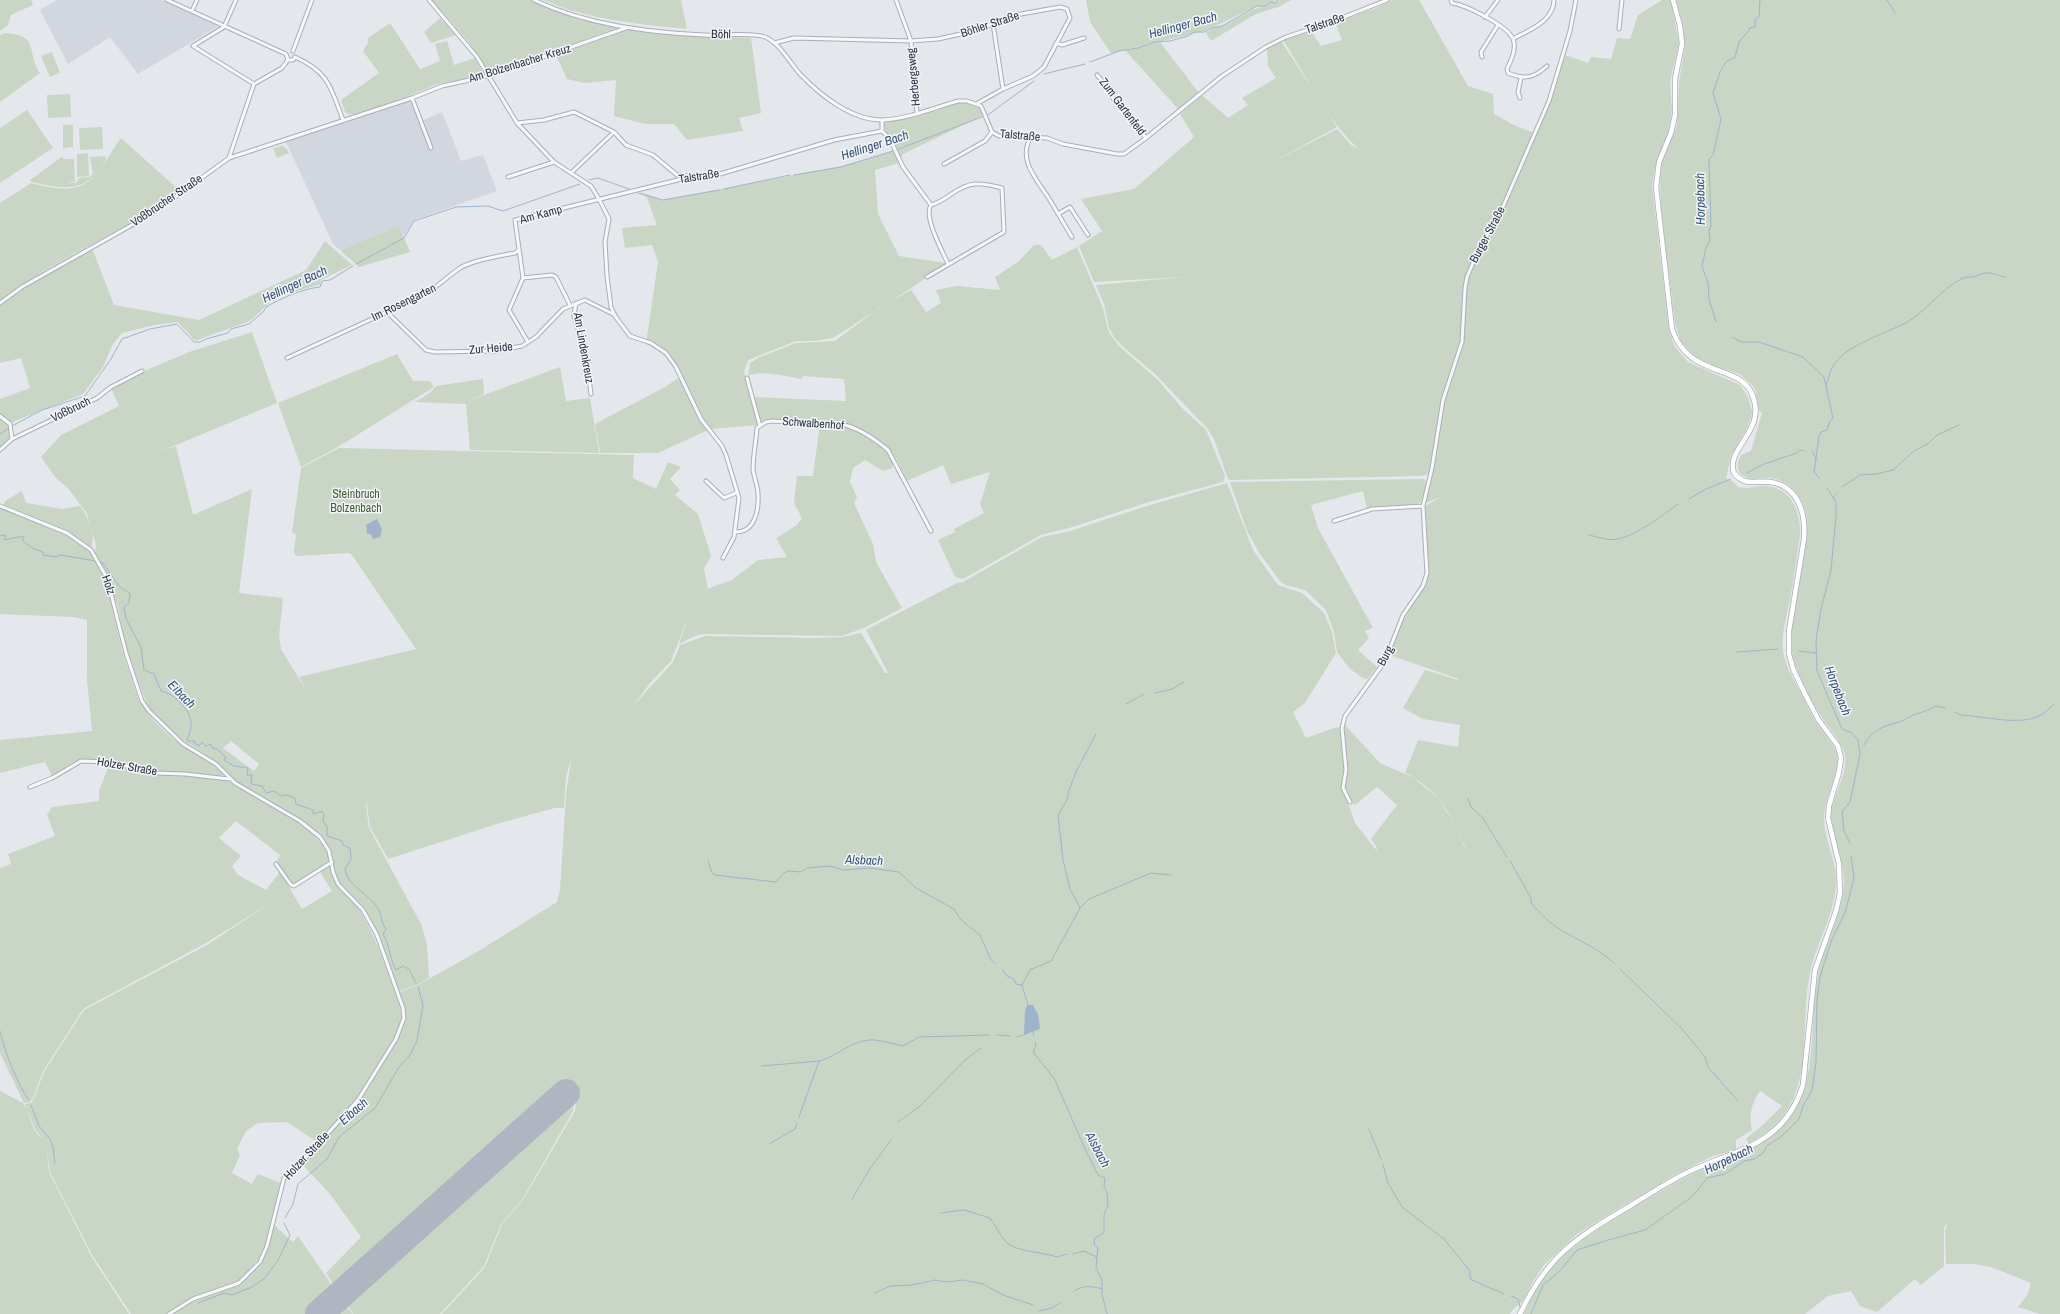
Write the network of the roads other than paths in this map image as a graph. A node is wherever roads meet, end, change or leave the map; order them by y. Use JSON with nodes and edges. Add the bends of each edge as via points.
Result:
{"nodes":[{"id":1,"x":167,"y":0,"type":"edge"},
{"id":2,"x":197,"y":0,"type":"edge"},
{"id":3,"x":236,"y":0,"type":"edge"},
{"id":4,"x":312,"y":0,"type":"edge"},
{"id":5,"x":429,"y":0,"type":"edge"},
{"id":6,"x":534,"y":0,"type":"edge"},
{"id":7,"x":896,"y":0,"type":"edge"},
{"id":8,"x":1387,"y":0,"type":"edge"},
{"id":9,"x":1451,"y":0,"type":"edge"},
{"id":10,"x":1498,"y":0,"type":"edge"},
{"id":11,"x":1554,"y":0,"type":"edge"},
{"id":12,"x":1576,"y":0,"type":"edge"},
{"id":13,"x":1622,"y":0,"type":"edge"},
{"id":14,"x":1673,"y":0,"type":"edge"},
{"id":15,"x":192,"y":11,"type":"junction"},
{"id":16,"x":1485,"y":17,"type":"junction"},
{"id":17,"x":993,"y":24,"type":"junction"},
{"id":18,"x":1498,"y":26,"type":"junction"},
{"id":19,"x":224,"y":27,"type":"junction"},
{"id":20,"x":628,"y":27,"type":"junction"},
{"id":21,"x":1619,"y":29,"type":"dead end"},
{"id":22,"x":1084,"y":38,"type":"dead end"},
{"id":23,"x":1513,"y":39,"type":"junction"},
{"id":24,"x":910,"y":41,"type":"junction"},
{"id":25,"x":774,"y":43,"type":"junction"},
{"id":26,"x":1056,"y":43,"type":"junction"},
{"id":27,"x":293,"y":51,"type":"junction"},
{"id":28,"x":286,"y":54,"type":"junction"},
{"id":29,"x":1482,"y":56,"type":"dead end"},
{"id":30,"x":295,"y":57,"type":"junction"},
{"id":31,"x":288,"y":60,"type":"junction"},
{"id":32,"x":1548,"y":66,"type":"dead end"},
{"id":33,"x":1097,"y":75,"type":"dead end"},
{"id":34,"x":488,"y":76,"type":"junction"},
{"id":35,"x":1521,"y":78,"type":"junction"},
{"id":36,"x":254,"y":84,"type":"junction"},
{"id":37,"x":1003,"y":89,"type":"junction"},
{"id":38,"x":412,"y":98,"type":"junction"},
{"id":39,"x":1520,"y":98,"type":"dead end"},
{"id":40,"x":978,"y":104,"type":"junction"},
{"id":41,"x":917,"y":113,"type":"junction"},
{"id":42,"x":343,"y":120,"type":"junction"},
{"id":43,"x":882,"y":120,"type":"junction"},
{"id":44,"x":517,"y":123,"type":"junction"},
{"id":45,"x":882,"y":131,"type":"junction"},
{"id":46,"x":614,"y":132,"type":"junction"},
{"id":47,"x":992,"y":132,"type":"junction"},
{"id":48,"x":1031,"y":136,"type":"junction"},
{"id":49,"x":1146,"y":138,"type":"junction"},
{"id":50,"x":431,"y":148,"type":"dead end"},
{"id":51,"x":229,"y":158,"type":"junction"},
{"id":52,"x":554,"y":162,"type":"junction"},
{"id":53,"x":944,"y":164,"type":"dead end"},
{"id":54,"x":571,"y":173,"type":"junction"},
{"id":55,"x":508,"y":177,"type":"dead end"},
{"id":56,"x":690,"y":177,"type":"junction"},
{"id":57,"x":600,"y":199,"type":"junction"},
{"id":58,"x":931,"y":205,"type":"junction"},
{"id":59,"x":1058,"y":214,"type":"junction"},
{"id":60,"x":1088,"y":235,"type":"dead end"},
{"id":61,"x":1072,"y":237,"type":"dead end"},
{"id":62,"x":519,"y":250,"type":"junction"},
{"id":63,"x":948,"y":264,"type":"junction"},
{"id":64,"x":927,"y":277,"type":"dead end"},
{"id":65,"x":523,"y":278,"type":"junction"},
{"id":66,"x":0,"y":303,"type":"edge"},
{"id":67,"x":576,"y":303,"type":"junction"},
{"id":68,"x":570,"y":305,"type":"junction"},
{"id":69,"x":386,"y":312,"type":"junction"},
{"id":70,"x":615,"y":316,"type":"junction"},
{"id":71,"x":528,"y":342,"type":"junction"},
{"id":72,"x":287,"y":358,"type":"dead end"},
{"id":73,"x":142,"y":371,"type":"dead end"},
{"id":74,"x":747,"y":378,"type":"dead end"},
{"id":75,"x":591,"y":394,"type":"dead end"},
{"id":76,"x":0,"y":416,"type":"edge"},
{"id":77,"x":760,"y":426,"type":"junction"},
{"id":78,"x":12,"y":439,"type":"junction"},
{"id":79,"x":0,"y":450,"type":"edge"},
{"id":80,"x":1429,"y":478,"type":"joint"},
{"id":81,"x":706,"y":481,"type":"dead end"},
{"id":82,"x":736,"y":493,"type":"junction"},
{"id":83,"x":0,"y":506,"type":"edge"},
{"id":84,"x":1423,"y":506,"type":"junction"},
{"id":85,"x":1334,"y":521,"type":"dead end"},
{"id":86,"x":931,"y":531,"type":"dead end"},
{"id":87,"x":736,"y":532,"type":"junction"},
{"id":88,"x":724,"y":558,"type":"dead end"},
{"id":89,"x":142,"y":701,"type":"joint"},
{"id":90,"x":229,"y":779,"type":"junction"},
{"id":91,"x":30,"y":787,"type":"dead end"},
{"id":92,"x":1350,"y":802,"type":"dead end"},
{"id":93,"x":332,"y":862,"type":"junction"},
{"id":94,"x":276,"y":864,"type":"dead end"},
{"id":95,"x":170,"y":1314,"type":"edge"},
{"id":96,"x":1520,"y":1314,"type":"edge"}],
"edges":[{"from":1,"to":15,"type":"street"},
{"from":2,"to":15,"type":"street"},
{"from":3,"to":19,"type":"street"},
{"from":4,"to":27,"type":"street"},
{"from":5,"to":34,"type":"street","via":[[469,46]]},
{"from":6,"to":20,"type":"street","name":"Böhl","via":[[567,14]]},
{"from":7,"to":24,"type":"street"},
{"from":8,"to":49,"type":"street","name":"Talstraße","via":[[1286,37],[1266,47],[1222,76]]},
{"from":9,"to":16,"type":"street","via":[[1452,3],[1469,8]]},
{"from":10,"to":16,"type":"street"},
{"from":11,"to":23,"type":"street","via":[[1552,12],[1547,18]]},
{"from":12,"to":80,"type":"street","name":"Burger Straße","via":[[1570,31],[1549,101],[1502,209],[1479,249],[1467,277],[1464,288],[1462,342],[1441,406]]},
{"from":13,"to":21,"type":"street"},
{"from":14,"to":96,"type":"street","via":[[1682,44],[1675,79],[1675,116],[1660,162],[1656,187],[1672,329],[1678,344],[1691,358],[1742,382],[1752,394],[1755,418],[1733,460],[1734,473],[1745,482],[1770,482],[1784,487],[1794,495],[1801,508],[1804,539],[1788,650],[1793,669],[1815,712],[1840,752],[1841,766],[1830,799],[1828,818],[1839,864],[1840,893],[1815,970],[1803,1084],[1798,1100],[1788,1117],[1772,1134],[1754,1145],[1684,1175],[1584,1234],[1565,1248],[1546,1268]]},
{"from":15,"to":19,"type":"street"},
{"from":16,"to":18,"type":"street"},
{"from":17,"to":24,"type":"street","name":"Böhler Straße","via":[[954,36]]},
{"from":17,"to":26,"type":"street","name":"Böhler Straße","via":[[1010,16],[1060,7],[1069,11],[1070,18]]},
{"from":17,"to":37,"type":"street"},
{"from":18,"to":23,"type":"street"},
{"from":18,"to":29,"type":"street","via":[[1481,52]]},
{"from":19,"to":28,"type":"street"},
{"from":19,"to":36,"type":"street","via":[[193,46]]},
{"from":20,"to":25,"type":"street","name":"Böhl","via":[[705,35],[756,35]]},
{"from":20,"to":34,"type":"street","name":"Am Bolzenbacher Kreuz"},
{"from":22,"to":26,"type":"street","via":[[1062,45]]},
{"from":23,"to":35,"type":"street","via":[[1514,53],[1506,71]]},
{"from":24,"to":25,"type":"street","name":"Böhler Straße","via":[[794,38]]},
{"from":24,"to":41,"type":"street","name":"Herbergsweg"},
{"from":25,"to":43,"type":"street","name":"Böhl","via":[[800,74],[837,105],[862,117]]},
{"from":26,"to":37,"type":"street","via":[[1044,67],[1038,73]]},
{"from":27,"to":28,"type":"street"},
{"from":27,"to":30,"type":"street"},
{"from":28,"to":31,"type":"street"},
{"from":30,"to":31,"type":"street"},
{"from":30,"to":42,"type":"street","via":[[322,73],[330,85]]},
{"from":31,"to":36,"type":"street","via":[[282,68]]},
{"from":32,"to":35,"type":"street","via":[[1534,76]]},
{"from":33,"to":49,"type":"street","name":"Zum Gartenfeld"},
{"from":34,"to":38,"type":"street","name":"Am Bolzenbacher Kreuz","via":[[442,86]]},
{"from":34,"to":44,"type":"street"},
{"from":35,"to":39,"type":"street","via":[[1518,92]]},
{"from":36,"to":51,"type":"street"},
{"from":37,"to":40,"type":"street"},
{"from":38,"to":42,"type":"street","name":"Am Bolzenbacher Kreuz"},
{"from":38,"to":50,"type":"street"},
{"from":40,"to":41,"type":"street","via":[[958,101]]},
{"from":40,"to":47,"type":"street","name":"Talstraße"},
{"from":41,"to":43,"type":"street"},
{"from":42,"to":51,"type":"street","name":"Am Bolzenbacher Kreuz"},
{"from":43,"to":45,"type":"street"},
{"from":44,"to":46,"type":"street","via":[[544,120],[574,112]]},
{"from":44,"to":52,"type":"street"},
{"from":45,"to":56,"type":"street","name":"Talstraße","via":[[834,140],[720,174]]},
{"from":45,"to":58,"type":"street","via":[[908,176]]},
{"from":46,"to":54,"type":"street"},
{"from":46,"to":56,"type":"street","via":[[626,145],[653,155],[677,175]]},
{"from":47,"to":48,"type":"street","name":"Talstraße","via":[[999,136]]},
{"from":47,"to":53,"type":"street","via":[[985,141]]},
{"from":48,"to":49,"type":"street","name":"Talstraße","via":[[1117,154],[1124,154]]},
{"from":48,"to":59,"type":"street","via":[[1026,147],[1033,178]]},
{"from":51,"to":66,"type":"street","name":"Voßbrucher Straße","via":[[153,213],[22,286]]},
{"from":52,"to":54,"type":"street"},
{"from":52,"to":55,"type":"street"},
{"from":54,"to":57,"type":"street","via":[[591,186]]},
{"from":56,"to":57,"type":"street","name":"Talstraße"},
{"from":57,"to":62,"type":"street","name":"Am Kamp","via":[[515,220]]},
{"from":57,"to":70,"type":"street","via":[[609,220],[605,242],[606,262],[611,307]]},
{"from":58,"to":63,"type":"street","via":[[929,212],[933,231]]},
{"from":58,"to":63,"type":"street","via":[[976,183],[1002,188],[1004,232]]},
{"from":59,"to":60,"type":"street","via":[[1070,207]]},
{"from":59,"to":61,"type":"street"},
{"from":62,"to":65,"type":"street","name":"Am Kamp"},
{"from":62,"to":69,"type":"street","name":"Im Rosengarten","via":[[461,268],[436,288]]},
{"from":63,"to":64,"type":"street"},
{"from":65,"to":68,"type":"street","via":[[552,275],[556,277]]},
{"from":65,"to":71,"type":"street","via":[[510,310]]},
{"from":67,"to":68,"type":"street","name":"Zur Heide"},
{"from":67,"to":70,"type":"street","name":"Zur Heide","via":[[585,300]]},
{"from":67,"to":75,"type":"street","name":"Am Lindenkreuz","via":[[574,315],[586,356]]},
{"from":68,"to":71,"type":"street","name":"Zur Heide"},
{"from":69,"to":71,"type":"street","name":"Zur Heide","via":[[421,346],[435,352],[496,351],[522,346]]},
{"from":69,"to":72,"type":"street","name":"Im Rosengarten"},
{"from":70,"to":82,"type":"street","via":[[630,336],[659,347],[676,367],[701,419],[722,446]]},
{"from":73,"to":78,"type":"street","name":"Voßbruch","via":[[111,387],[97,398]]},
{"from":74,"to":77,"type":"street"},
{"from":76,"to":78,"type":"street","via":[[10,424]]},
{"from":77,"to":86,"type":"street","name":"Schwalbenhof","via":[[772,421],[845,425],[883,446],[888,450]]},
{"from":77,"to":87,"type":"street","via":[[757,428],[753,470],[758,494],[756,514],[750,527],[742,532]]},
{"from":78,"to":79,"type":"street","name":"Voßbruch"},
{"from":80,"to":84,"type":"street","name":"Burg"},
{"from":81,"to":82,"type":"street","via":[[724,498]]},
{"from":82,"to":87,"type":"street","via":[[739,498]]},
{"from":83,"to":89,"type":"street","name":"Holz","via":[[67,534],[94,554],[101,565],[116,609],[126,653]]},
{"from":84,"to":85,"type":"street","via":[[1372,509]]},
{"from":84,"to":92,"type":"street","name":"Burg","via":[[1427,572],[1423,586],[1403,615],[1385,662],[1352,705],[1343,723],[1346,770],[1343,788]]},
{"from":87,"to":88,"type":"street"},
{"from":89,"to":90,"type":"street","name":"Holzer Straße","via":[[183,744],[216,764]]},
{"from":90,"to":91,"type":"street","name":"Holzer Straße","via":[[156,773],[110,762],[81,761]]},
{"from":90,"to":93,"type":"street","name":"Holzer Straße","via":[[309,827],[329,850]]},
{"from":93,"to":94,"type":"street","via":[[294,886]]},
{"from":93,"to":95,"type":"street","name":"Holzer Straße","via":[[338,884],[363,910],[377,935],[403,1008],[401,1029],[358,1100],[284,1178],[267,1246],[260,1262],[239,1283],[193,1299]]}]}
